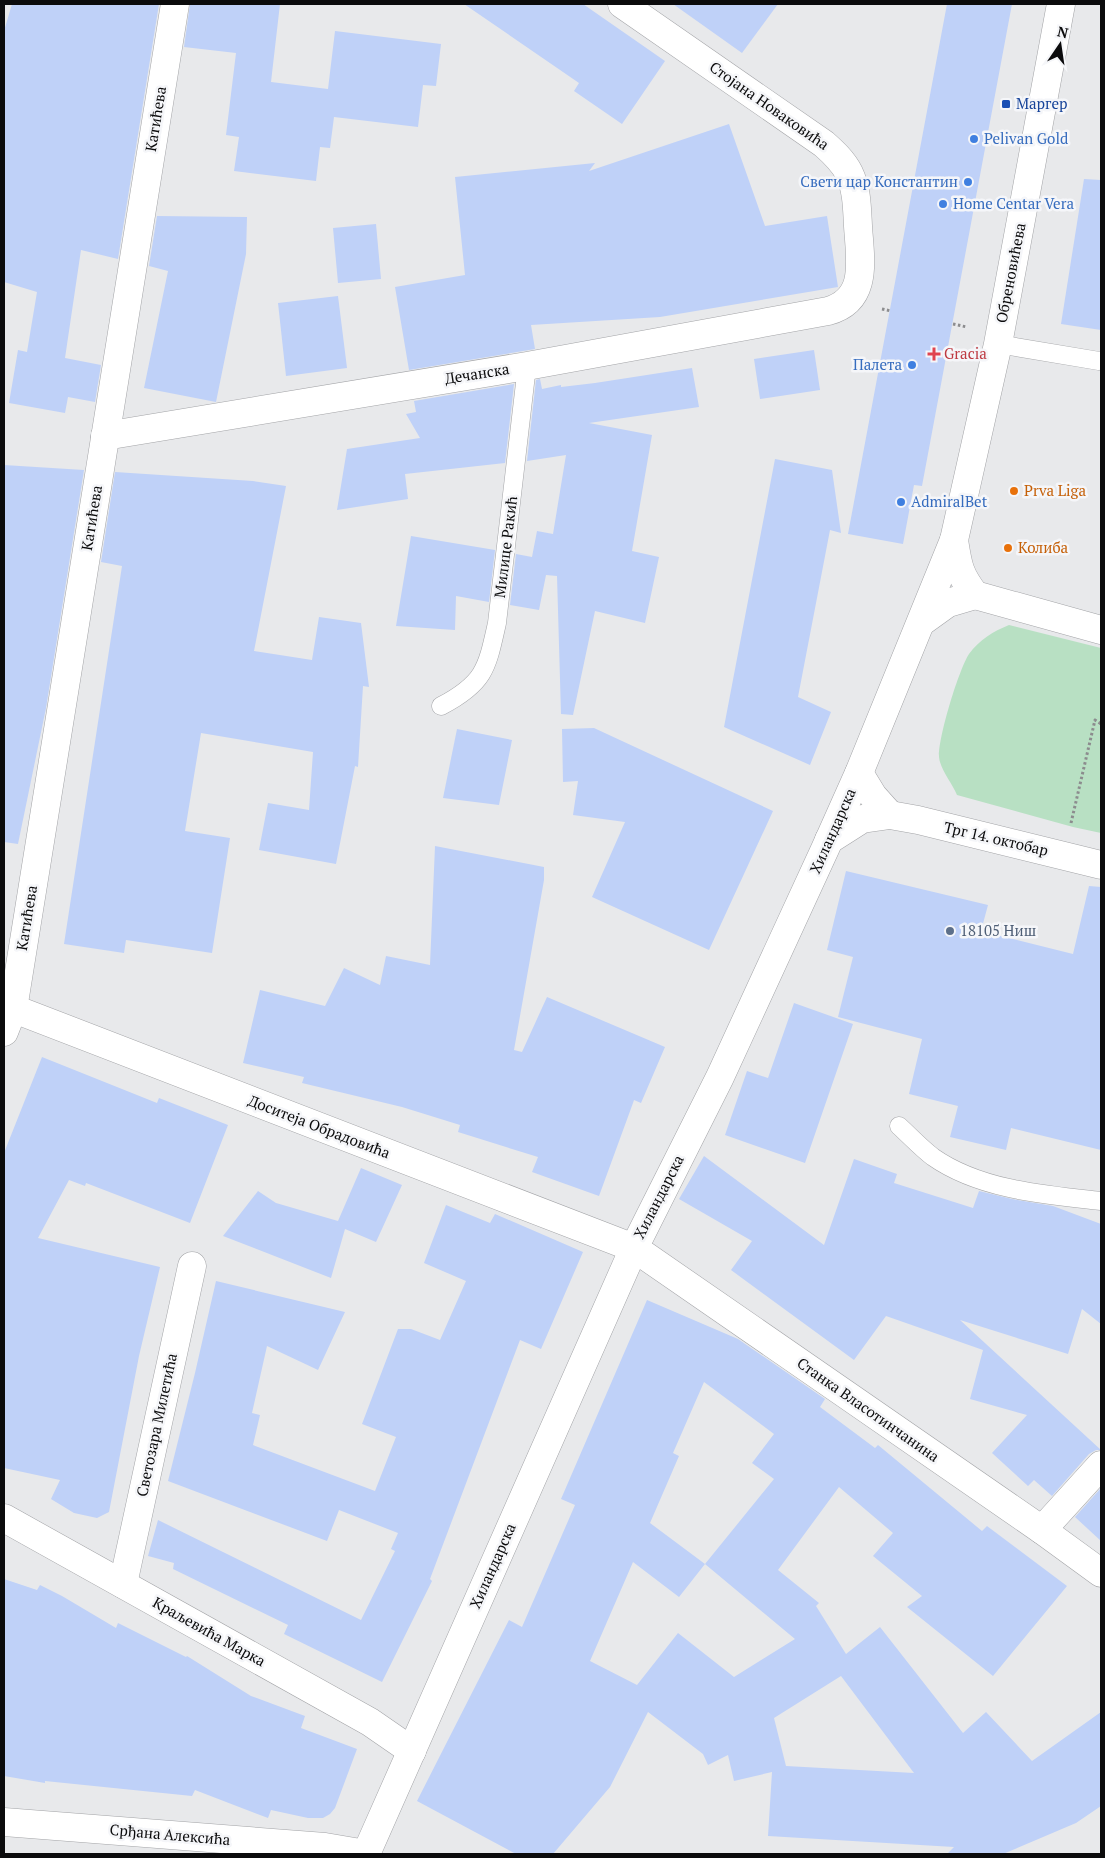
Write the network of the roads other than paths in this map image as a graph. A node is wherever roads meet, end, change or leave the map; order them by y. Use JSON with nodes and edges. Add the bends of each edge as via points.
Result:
{"nodes":[{"id":1,"x":174,"y":4,"type":"edge"},
{"id":2,"x":622,"y":4,"type":"edge"},
{"id":3,"x":1061,"y":4,"type":"edge"},
{"id":4,"x":847,"y":302,"type":"joint"},
{"id":5,"x":998,"y":344,"type":"junction"},
{"id":6,"x":1098,"y":361,"type":"dead end"},
{"id":7,"x":527,"y":366,"type":"junction"},
{"id":8,"x":105,"y":436,"type":"junction"},
{"id":9,"x":954,"y":540,"type":"junction"},
{"id":10,"x":975,"y":595,"type":"junction"},
{"id":11,"x":923,"y":621,"type":"junction"},
{"id":12,"x":1101,"y":630,"type":"edge"},
{"id":13,"x":441,"y":706,"type":"dead end"},
{"id":14,"x":859,"y":773,"type":"junction"},
{"id":15,"x":890,"y":815,"type":"junction"},
{"id":16,"x":829,"y":840,"type":"junction"},
{"id":17,"x":1101,"y":865,"type":"edge"},
{"id":18,"x":7,"y":1015,"type":"edge"},
{"id":19,"x":899,"y":1126,"type":"dead end"},
{"id":20,"x":1101,"y":1202,"type":"edge"},
{"id":21,"x":634,"y":1248,"type":"junction"},
{"id":22,"x":192,"y":1266,"type":"dead end"},
{"id":23,"x":1101,"y":1465,"type":"edge"},
{"id":24,"x":4,"y":1518,"type":"edge"},
{"id":25,"x":1042,"y":1530,"type":"junction"},
{"id":26,"x":1101,"y":1573,"type":"edge"},
{"id":27,"x":123,"y":1584,"type":"junction"},
{"id":28,"x":412,"y":1750,"type":"junction"},
{"id":29,"x":4,"y":1822,"type":"edge"},
{"id":30,"x":366,"y":1854,"type":"edge"}],
"edges":[{"from":1,"to":8,"type":"street","name":"Катићева"},
{"from":2,"to":4,"type":"street","name":"Стојана Новаковића","via":[[837,155],[856,190],[861,270]]},
{"from":3,"to":5,"type":"street","name":"Обреновићева"},
{"from":4,"to":7,"type":"street","name":"Дечанска","via":[[838,308]]},
{"from":5,"to":6,"type":"lane"},
{"from":5,"to":9,"type":"street","name":"Обреновићева"},
{"from":7,"to":8,"type":"street","name":"Дечанска"},
{"from":7,"to":13,"type":"lane","name":"Милице Ракић","via":[[497,623],[488,663],[469,688]]},
{"from":8,"to":18,"type":"street","name":"Катићева"},
{"from":9,"to":10,"type":"street","via":[[958,566]]},
{"from":9,"to":11,"type":"street","name":"Хиландарска"},
{"from":10,"to":11,"type":"street","via":[[948,603]]},
{"from":10,"to":12,"type":"street"},
{"from":11,"to":14,"type":"street","name":"Хиландарска"},
{"from":14,"to":15,"type":"street"},
{"from":14,"to":16,"type":"street","name":"Хиландарска"},
{"from":15,"to":16,"type":"street","name":"Трг 14. октобар","via":[[862,819]]},
{"from":15,"to":17,"type":"street","name":"Трг 14. октобар"},
{"from":16,"to":21,"type":"street","name":"Хиландарска","via":[[720,1077]]},
{"from":18,"to":21,"type":"street","name":"Доситеја Обрадовића"},
{"from":19,"to":20,"type":"lane","via":[[932,1156],[963,1175],[1017,1190]]},
{"from":21,"to":25,"type":"street","name":"Станка Власотинчанина"},
{"from":21,"to":28,"type":"street","name":"Хиландарска"},
{"from":22,"to":27,"type":"street","name":"Светозара Милетића"},
{"from":23,"to":25,"type":"street"},
{"from":24,"to":27,"type":"street","name":"Краљевића Марка"},
{"from":25,"to":26,"type":"street","name":"Станка Власотинчанина"},
{"from":27,"to":28,"type":"street","name":"Краљевића Марка","via":[[370,1722]]},
{"from":28,"to":30,"type":"street","name":"Хиландарска"},
{"from":29,"to":30,"type":"street","name":"Срђана Алексића","via":[[325,1847]]}]}
